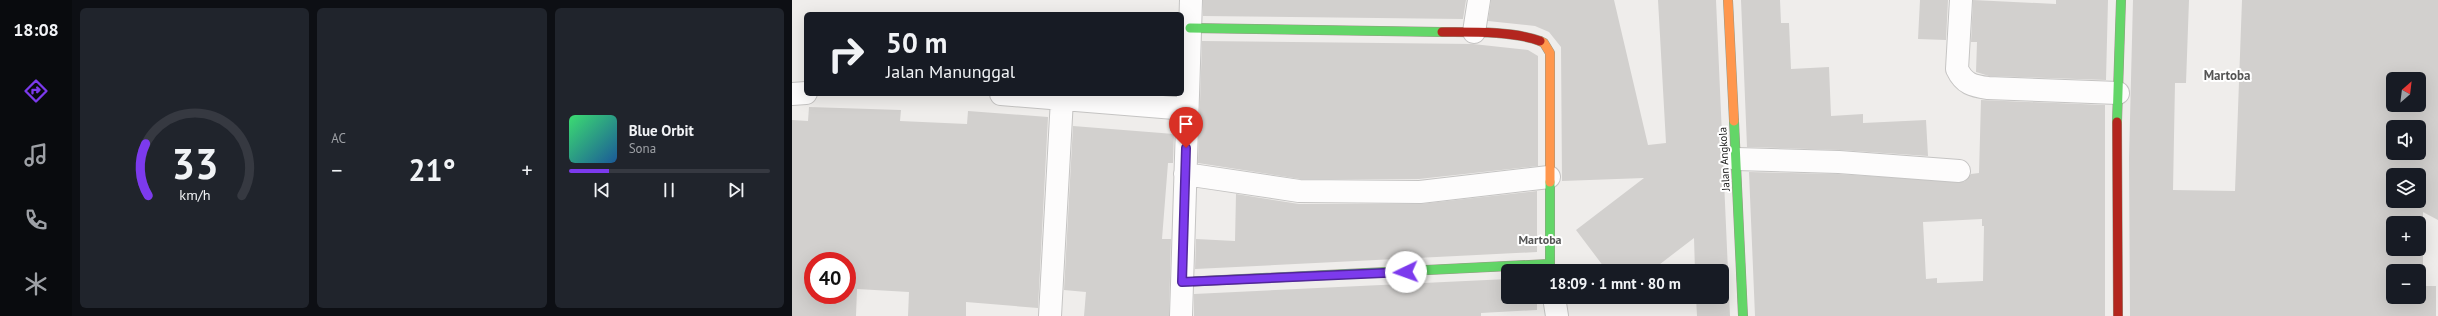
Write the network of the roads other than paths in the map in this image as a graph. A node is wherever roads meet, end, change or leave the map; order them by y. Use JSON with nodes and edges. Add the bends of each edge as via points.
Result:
{"nodes":[{"id":1,"x":1191,"y":0,"type":"edge"},
{"id":2,"x":1478,"y":0,"type":"edge"},
{"id":3,"x":1728,"y":0,"type":"edge"},
{"id":4,"x":1961,"y":0,"type":"edge"},
{"id":5,"x":2121,"y":0,"type":"edge"},
{"id":6,"x":1190,"y":28,"type":"junction"},
{"id":7,"x":1474,"y":32,"type":"junction"},
{"id":8,"x":804,"y":93,"type":"edge"},
{"id":9,"x":2118,"y":93,"type":"junction"},
{"id":10,"x":792,"y":94,"type":"edge"},
{"id":11,"x":1025,"y":96,"type":"edge"},
{"id":12,"x":1062,"y":99,"type":"junction"},
{"id":13,"x":1187,"y":109,"type":"junction"},
{"id":14,"x":1736,"y":159,"type":"junction"},
{"id":15,"x":1959,"y":171,"type":"dead end"},
{"id":16,"x":1186,"y":174,"type":"junction"},
{"id":17,"x":1549,"y":177,"type":"junction"},
{"id":18,"x":1549,"y":264,"type":"edge"},
{"id":19,"x":1501,"y":270,"type":"edge"},
{"id":20,"x":1182,"y":282,"type":"junction"},
{"id":21,"x":1555,"y":304,"type":"edge"},
{"id":22,"x":1050,"y":316,"type":"edge"},
{"id":23,"x":1181,"y":316,"type":"edge"},
{"id":24,"x":1557,"y":316,"type":"edge"},
{"id":25,"x":1743,"y":316,"type":"edge"},
{"id":26,"x":2118,"y":316,"type":"edge"}],
"edges":[{"from":1,"to":6,"type":"street"},
{"from":2,"to":7,"type":"street"},
{"from":3,"to":14,"type":"street","name":"Jalan Angkola"},
{"from":4,"to":9,"type":"street","via":[[1957,69],[1962,79],[1973,86]]},
{"from":5,"to":9,"type":"street"},
{"from":6,"to":7,"type":"street"},
{"from":6,"to":13,"type":"street"},
{"from":7,"to":17,"type":"street","via":[[1530,38],[1544,43],[1550,53]]},
{"from":8,"to":10,"type":"street"},
{"from":9,"to":26,"type":"street","via":[[2115,238]]},
{"from":11,"to":12,"type":"street"},
{"from":12,"to":13,"type":"street"},
{"from":12,"to":22,"type":"street"},
{"from":13,"to":16,"type":"street"},
{"from":14,"to":15,"type":"street","via":[[1839,162]]},
{"from":14,"to":25,"type":"street","name":"Jalan Angkola"},
{"from":16,"to":17,"type":"street","via":[[1300,191],[1420,192]]},
{"from":16,"to":20,"type":"street"},
{"from":17,"to":18,"type":"street"},
{"from":19,"to":20,"type":"street"},
{"from":20,"to":23,"type":"street"},
{"from":21,"to":24,"type":"street"}]}
